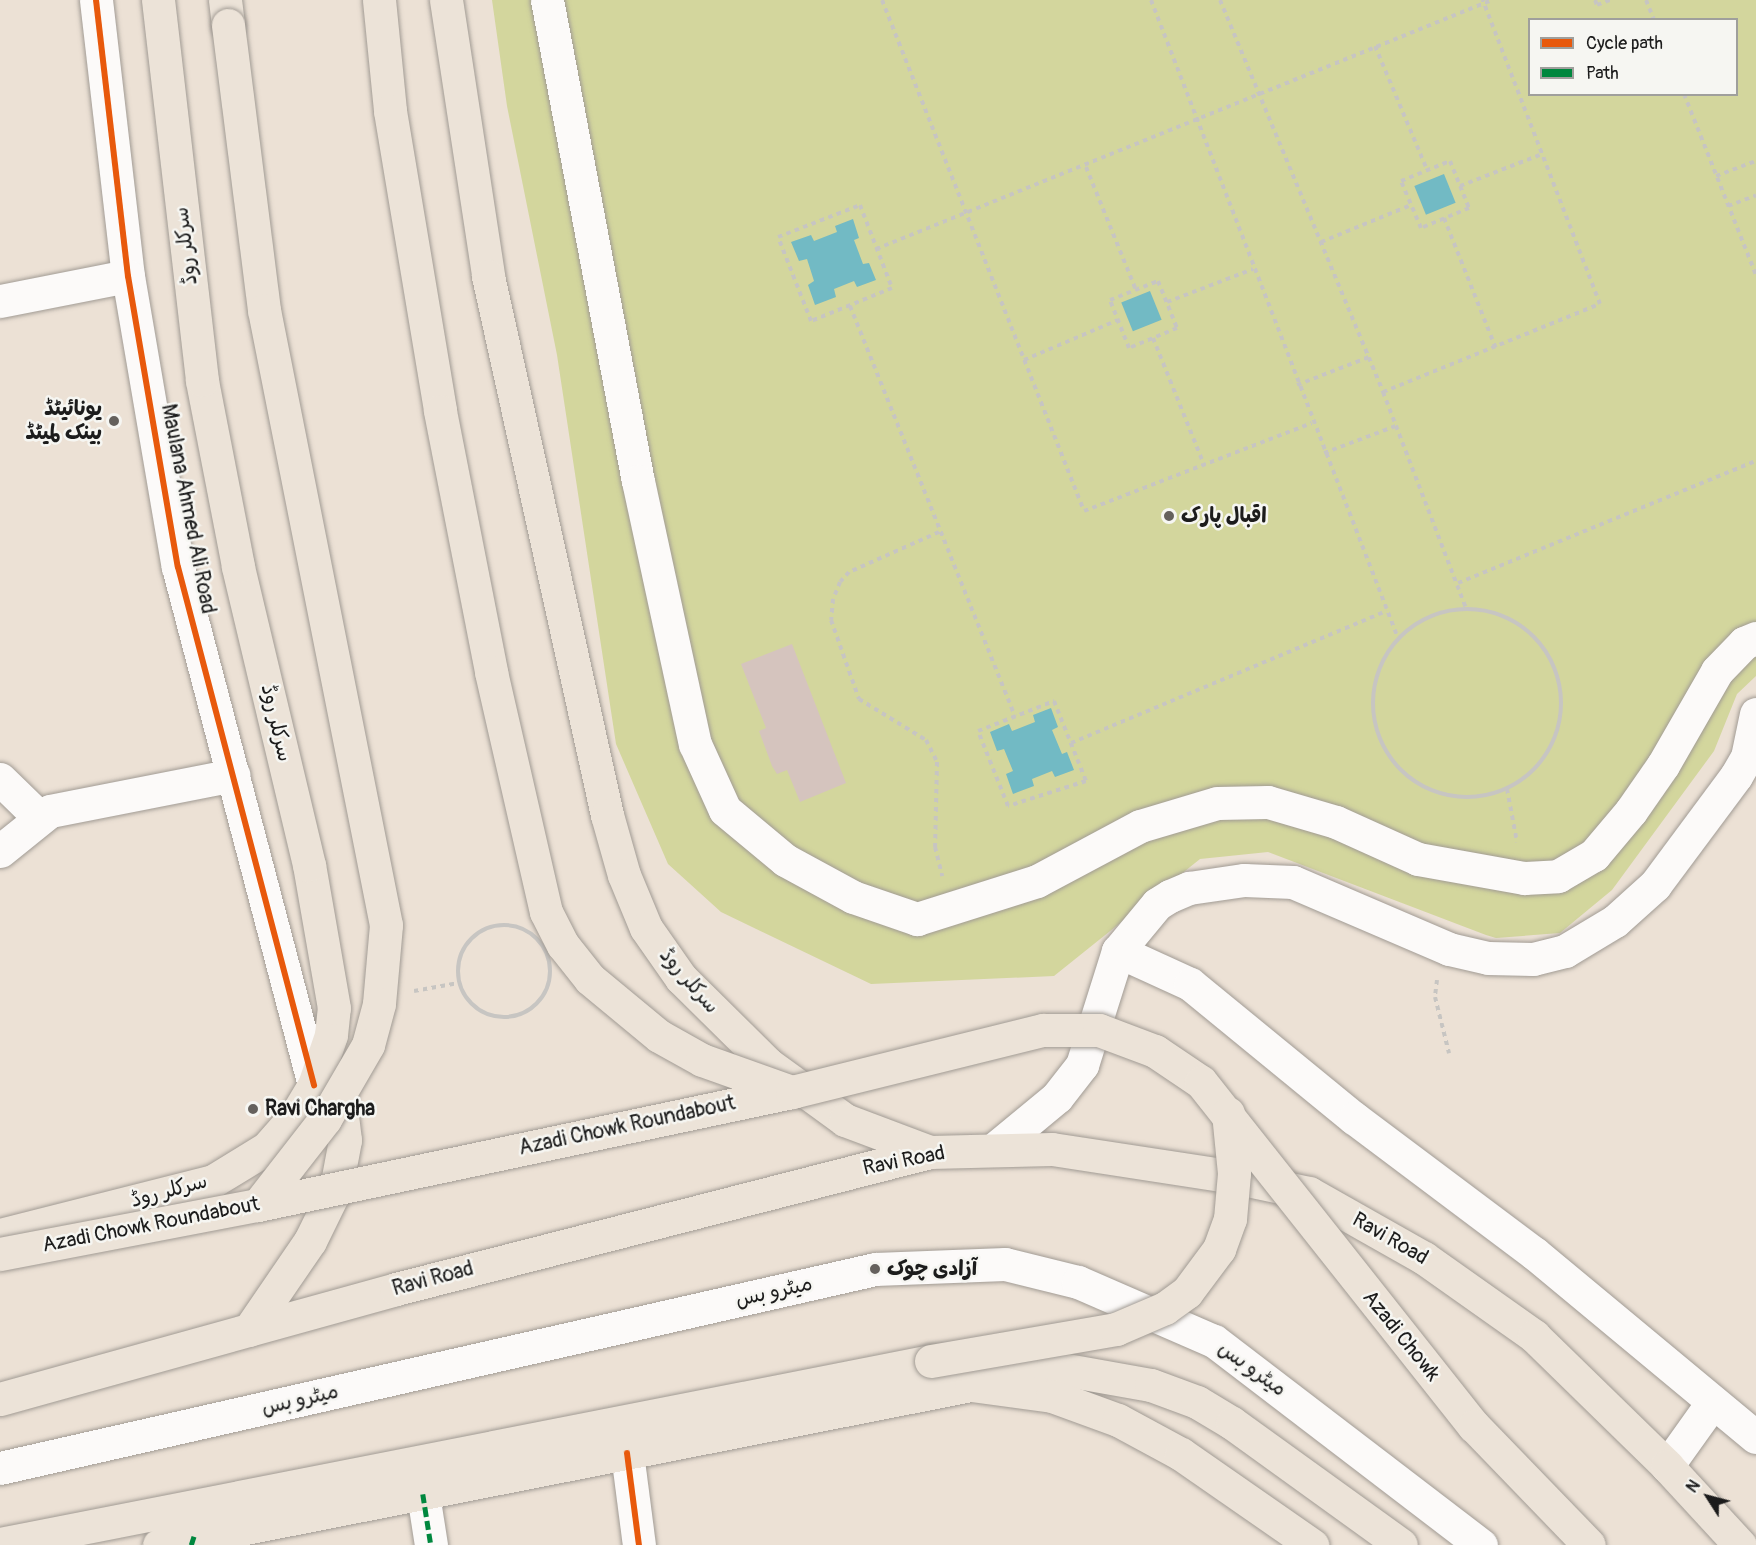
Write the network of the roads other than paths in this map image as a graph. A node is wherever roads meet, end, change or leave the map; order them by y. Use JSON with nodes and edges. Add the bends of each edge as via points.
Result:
{"nodes":[{"id":1,"x":96,"y":0,"type":"edge"},
{"id":2,"x":158,"y":0,"type":"edge"},
{"id":3,"x":379,"y":0,"type":"edge"},
{"id":4,"x":446,"y":0,"type":"edge"},
{"id":5,"x":548,"y":0,"type":"edge"},
{"id":6,"x":227,"y":13,"type":"edge"},
{"id":7,"x":129,"y":276,"type":"junction"},
{"id":8,"x":0,"y":301,"type":"edge"},
{"id":9,"x":1756,"y":638,"type":"edge"},
{"id":10,"x":1756,"y":714,"type":"edge"},
{"id":11,"x":233,"y":775,"type":"junction"},
{"id":12,"x":0,"y":778,"type":"edge"},
{"id":13,"x":40,"y":818,"type":"junction"},
{"id":14,"x":0,"y":852,"type":"edge"},
{"id":15,"x":1118,"y":951,"type":"junction"},
{"id":16,"x":331,"y":1035,"type":"junction"},
{"id":17,"x":314,"y":1085,"type":"junction"},
{"id":18,"x":792,"y":1092,"type":"junction"},
{"id":19,"x":1228,"y":1113,"type":"junction"},
{"id":20,"x":993,"y":1150,"type":"junction"},
{"id":21,"x":930,"y":1152,"type":"junction"},
{"id":22,"x":258,"y":1205,"type":"junction"},
{"id":23,"x":0,"y":1235,"type":"edge"},
{"id":24,"x":0,"y":1254,"type":"edge"},
{"id":25,"x":249,"y":1330,"type":"junction"},
{"id":26,"x":931,"y":1361,"type":"junction"},
{"id":27,"x":0,"y":1399,"type":"edge"},
{"id":28,"x":1712,"y":1403,"type":"junction"},
{"id":29,"x":1756,"y":1437,"type":"edge"},
{"id":30,"x":627,"y":1453,"type":"junction"},
{"id":31,"x":1667,"y":1466,"type":"junction"},
{"id":32,"x":0,"y":1468,"type":"edge"},
{"id":33,"x":423,"y":1494,"type":"junction"},
{"id":34,"x":192,"y":1541,"type":"edge"},
{"id":35,"x":0,"y":1544,"type":"edge"},
{"id":36,"x":159,"y":1545,"type":"edge"},
{"id":37,"x":431,"y":1545,"type":"edge"},
{"id":38,"x":639,"y":1545,"type":"edge"},
{"id":39,"x":1312,"y":1545,"type":"edge"},
{"id":40,"x":1401,"y":1545,"type":"edge"},
{"id":41,"x":1481,"y":1545,"type":"edge"},
{"id":42,"x":1589,"y":1545,"type":"edge"},
{"id":43,"x":1740,"y":1545,"type":"edge"}],
"edges":[{"from":1,"to":7,"type":"street","name":"Maulana Ahmed Ali Road"},
{"from":2,"to":16,"type":"main road","name":"سرکلر روڈ","via":[[202,380],[238,566],[309,865],[334,1008]]},
{"from":3,"to":18,"type":"main road","bridge":true,"via":[[390,111],[440,411],[491,672],[546,912],[563,945],[590,979],[659,1036],[702,1060]]},
{"from":4,"to":21,"type":"main road","name":"سرکلر روڈ","via":[[491,287],[607,815],[624,875],[646,928],[681,978],[768,1064],[845,1120]]},
{"from":5,"to":9,"type":"street","via":[[638,481],[695,744],[725,810],[785,860],[853,897],[917,919],[1037,881],[1140,826],[1217,804],[1268,802],[1336,822],[1418,859],[1524,878],[1558,876],[1594,855],[1631,811],[1663,765],[1717,670],[1744,643]]},
{"from":6,"to":22,"type":"main road","bridge":true,"via":[[264,310],[386,925],[379,1004],[368,1045],[325,1119]]},
{"from":7,"to":8,"type":"street"},
{"from":7,"to":11,"type":"street","name":"Maulana Ahmed Ali Road","via":[[178,567]]},
{"from":10,"to":15,"type":"street","via":[[1747,757],[1736,776],[1655,885],[1616,921],[1565,951],[1533,959],[1488,958],[1449,949],[1293,882],[1244,880],[1189,888],[1170,896],[1157,904]]},
{"from":11,"to":13,"type":"street","via":[[50,811]]},
{"from":11,"to":17,"type":"street","name":"Maulana Ahmed Ali Road"},
{"from":12,"to":13,"type":"street"},
{"from":13,"to":14,"type":"street"},
{"from":15,"to":20,"type":"street","via":[[1082,1065],[1057,1097]]},
{"from":15,"to":28,"type":"street","via":[[1190,984],[1354,1118],[1534,1253]]},
{"from":16,"to":17,"type":"main road","name":"سرکلر روڈ"},
{"from":16,"to":25,"type":"main road","via":[[345,1140],[336,1188],[310,1241]]},
{"from":17,"to":23,"type":"main road","name":"سرکلر روڈ","via":[[296,1115],[267,1148],[213,1181]]},
{"from":18,"to":19,"type":"main road","name":"Azadi Chowk Roundabout","bridge":true,"via":[[1043,1030],[1073,1028],[1115,1034],[1155,1051],[1201,1082]]},
{"from":18,"to":22,"type":"main road","name":"Azadi Chowk Roundabout","bridge":true},
{"from":19,"to":26,"type":"main road","bridge":true,"via":[[1234,1173],[1230,1219],[1219,1249],[1187,1292],[1165,1308],[1116,1329]]},
{"from":19,"to":42,"type":"main road","name":"Azadi Chowk","bridge":true,"via":[[1474,1426]]},
{"from":20,"to":21,"type":"main road","name":"Ravi Road"},
{"from":20,"to":31,"type":"main road","name":"Ravi Road","via":[[1052,1149],[1228,1176],[1309,1193],[1424,1258],[1534,1336]]},
{"from":21,"to":25,"type":"main road","name":"Ravi Road"},
{"from":22,"to":24,"type":"main road","name":"Azadi Chowk Roundabout","bridge":true},
{"from":25,"to":27,"type":"main road","name":"Ravi Road"},
{"from":26,"to":35,"type":"main road"},
{"from":26,"to":40,"type":"main road","bridge":true,"via":[[1101,1374],[1169,1392],[1232,1423]]},
{"from":28,"to":29,"type":"street"},
{"from":28,"to":31,"type":"street"},
{"from":30,"to":33,"type":"main road"},
{"from":30,"to":38,"type":"street"},
{"from":30,"to":39,"type":"main road","via":[[971,1385],[1013,1389],[1052,1396],[1118,1420],[1181,1454]]},
{"from":31,"to":43,"type":"main road","name":"Ravi Road"},
{"from":32,"to":41,"type":"street","name":"میٹرو بس","via":[[875,1269],[1005,1264],[1078,1282],[1214,1341]]},
{"from":33,"to":34,"type":"main road"},
{"from":33,"to":37,"type":"street"},
{"from":34,"to":36,"type":"main road"}]}
